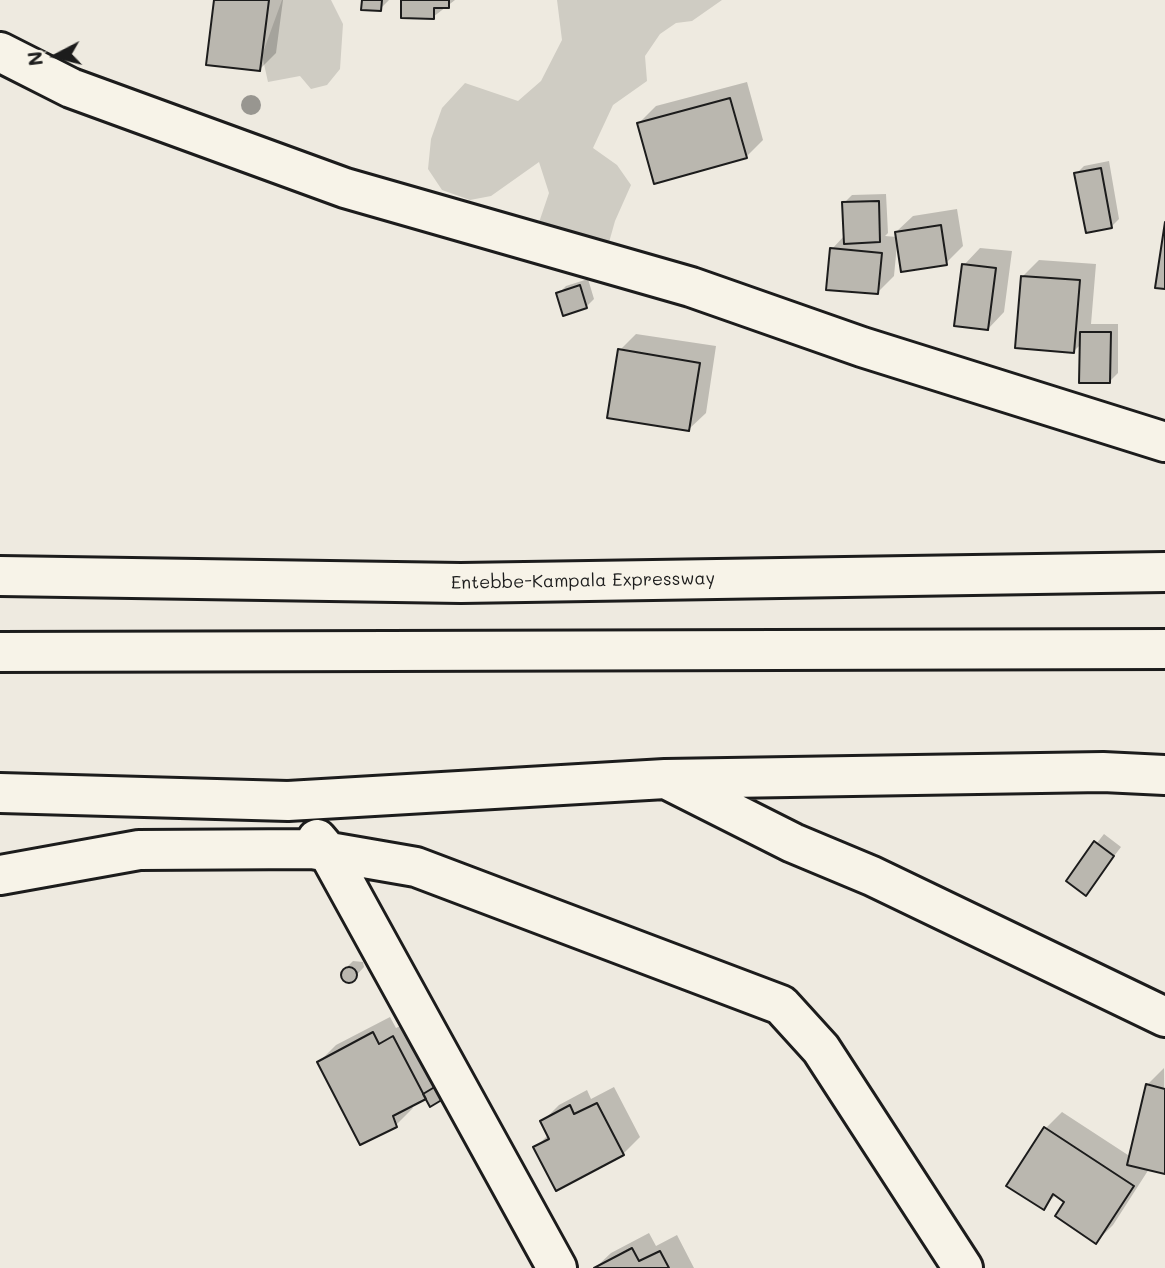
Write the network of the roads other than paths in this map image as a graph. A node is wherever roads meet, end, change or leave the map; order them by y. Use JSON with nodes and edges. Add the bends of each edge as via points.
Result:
{"nodes":[{"id":1,"x":0,"y":52,"type":"edge"},
{"id":2,"x":1165,"y":442,"type":"edge"},
{"id":3,"x":1165,"y":572,"type":"edge"},
{"id":4,"x":0,"y":576,"type":"edge"},
{"id":5,"x":1165,"y":649,"type":"edge"},
{"id":6,"x":0,"y":652,"type":"edge"},
{"id":7,"x":1165,"y":775,"type":"edge"},
{"id":8,"x":664,"y":779,"type":"junction"},
{"id":9,"x":0,"y":793,"type":"edge"},
{"id":10,"x":288,"y":801,"type":"junction"},
{"id":11,"x":328,"y":852,"type":"junction"},
{"id":12,"x":0,"y":875,"type":"edge"},
{"id":13,"x":1165,"y":1017,"type":"edge"},
{"id":14,"x":557,"y":1268,"type":"edge"},
{"id":15,"x":963,"y":1268,"type":"edge"}],
"edges":[{"from":1,"to":2,"type":"main road","via":[[71,88],[345,188],[691,287],[862,347]]},
{"from":3,"to":4,"type":"main road","name":"Entebbe-Kampala Expressway","via":[[461,583]]},
{"from":5,"to":6,"type":"main road"},
{"from":7,"to":8,"type":"main road"},
{"from":8,"to":10,"type":"main road"},
{"from":8,"to":13,"type":"main road"},
{"from":9,"to":10,"type":"main road"},
{"from":10,"to":11,"type":"main road"},
{"from":11,"to":12,"type":"main road","via":[[139,850]]},
{"from":11,"to":14,"type":"main road"},
{"from":11,"to":15,"type":"main road","via":[[416,867],[781,1005],[821,1049]]}]}
